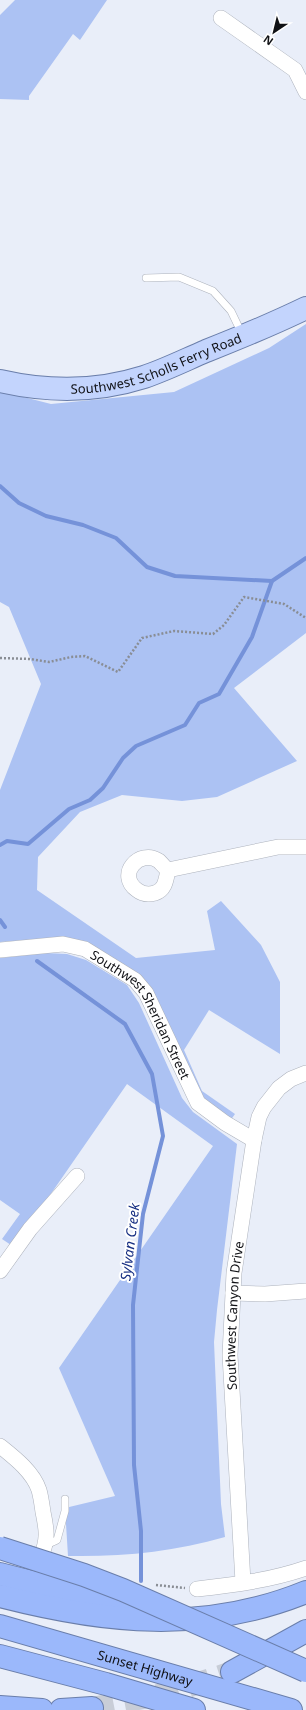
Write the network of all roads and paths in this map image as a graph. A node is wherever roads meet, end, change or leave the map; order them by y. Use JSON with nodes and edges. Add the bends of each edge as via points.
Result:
{"nodes":[{"id":1,"x":221,"y":18,"type":"dead end"},
{"id":2,"x":306,"y":92,"type":"edge"},
{"id":3,"x":146,"y":278,"type":"dead end"},
{"id":4,"x":306,"y":308,"type":"edge"},
{"id":5,"x":243,"y":336,"type":"junction"},
{"id":6,"x":0,"y":381,"type":"edge"},
{"id":7,"x":306,"y":618,"type":"edge"},
{"id":8,"x":0,"y":658,"type":"edge"},
{"id":9,"x":306,"y":847,"type":"edge"},
{"id":10,"x":168,"y":870,"type":"dead end"},
{"id":11,"x":0,"y":950,"type":"edge"},
{"id":12,"x":306,"y":1073,"type":"edge"},
{"id":13,"x":254,"y":1140,"type":"junction"},
{"id":14,"x":77,"y":1176,"type":"dead end"},
{"id":15,"x":0,"y":1270,"type":"edge"},
{"id":16,"x":306,"y":1291,"type":"edge"},
{"id":17,"x":233,"y":1293,"type":"junction"},
{"id":18,"x":0,"y":1446,"type":"edge"},
{"id":19,"x":65,"y":1498,"type":"dead end"},
{"id":20,"x":46,"y":1545,"type":"junction"},
{"id":21,"x":0,"y":1548,"type":"edge"},
{"id":22,"x":26,"y":1552,"type":"dead end"},
{"id":23,"x":306,"y":1568,"type":"edge"},
{"id":24,"x":0,"y":1574,"type":"edge"},
{"id":25,"x":243,"y":1582,"type":"junction"},
{"id":26,"x":197,"y":1589,"type":"dead end"},
{"id":27,"x":306,"y":1592,"type":"edge"},
{"id":28,"x":0,"y":1596,"type":"edge"},
{"id":29,"x":211,"y":1617,"type":"junction"},
{"id":30,"x":0,"y":1626,"type":"edge"},
{"id":31,"x":306,"y":1631,"type":"edge"},
{"id":32,"x":0,"y":1656,"type":"edge"},
{"id":33,"x":306,"y":1671,"type":"edge"},
{"id":34,"x":232,"y":1672,"type":"tunnel mouth"},
{"id":35,"x":0,"y":1707,"type":"edge"},
{"id":36,"x":92,"y":1708,"type":"dead end"},
{"id":37,"x":42,"y":1710,"type":"edge"},
{"id":38,"x":60,"y":1710,"type":"edge"},
{"id":39,"x":194,"y":1710,"type":"edge"},
{"id":40,"x":291,"y":1710,"type":"edge"}],
"edges":[{"from":1,"to":2,"type":"street","via":[[295,70]]},
{"from":3,"to":5,"type":"lane","via":[[179,277],[213,291],[231,311]]},
{"from":4,"to":5,"type":"main road","name":"Southwest Scholls Ferry Road"},
{"from":5,"to":6,"type":"main road","name":"Southwest Scholls Ferry Road","via":[[145,376],[105,386],[57,389]]},
{"from":7,"to":8,"type":"path","via":[[284,604],[244,597],[224,625],[213,634],[174,631],[142,638],[118,672],[85,656],[49,662]]},
{"from":9,"to":10,"type":"street","via":[[278,847]]},
{"from":11,"to":13,"type":"street","name":"Southwest Sheridan Street","via":[[63,944],[85,949],[136,980],[146,993],[198,1103],[224,1123]]},
{"from":12,"to":13,"type":"street","name":"Southwest Canyon Drive","via":[[291,1079],[279,1088],[268,1102],[259,1117]]},
{"from":13,"to":17,"type":"street","name":"Southwest Canyon Drive"},
{"from":14,"to":15,"type":"street","via":[[30,1229]]},
{"from":16,"to":17,"type":"street"},
{"from":17,"to":25,"type":"street","name":"Southwest Canyon Drive","via":[[230,1355]]},
{"from":18,"to":20,"type":"street","via":[[33,1478],[39,1490],[47,1532]]},
{"from":19,"to":20,"type":"lane","via":[[65,1511],[57,1540]]},
{"from":20,"to":22,"type":"street","via":[[41,1557]]},
{"from":21,"to":33,"type":"highway","bridge":true,"via":[[123,1590]]},
{"from":23,"to":25,"type":"street","via":[[286,1575]]},
{"from":24,"to":29,"type":"highway","via":[[116,1601],[158,1605]]},
{"from":25,"to":26,"type":"street"},
{"from":27,"to":29,"type":"highway","via":[[252,1610]]},
{"from":28,"to":29,"type":"highway","via":[[94,1616],[167,1621]]},
{"from":30,"to":40,"type":"highway","name":"Sunset Highway"},
{"from":31,"to":34,"type":"highway"},
{"from":32,"to":39,"type":"highway"},
{"from":35,"to":37,"type":"highway"},
{"from":36,"to":38,"type":"highway"}]}
